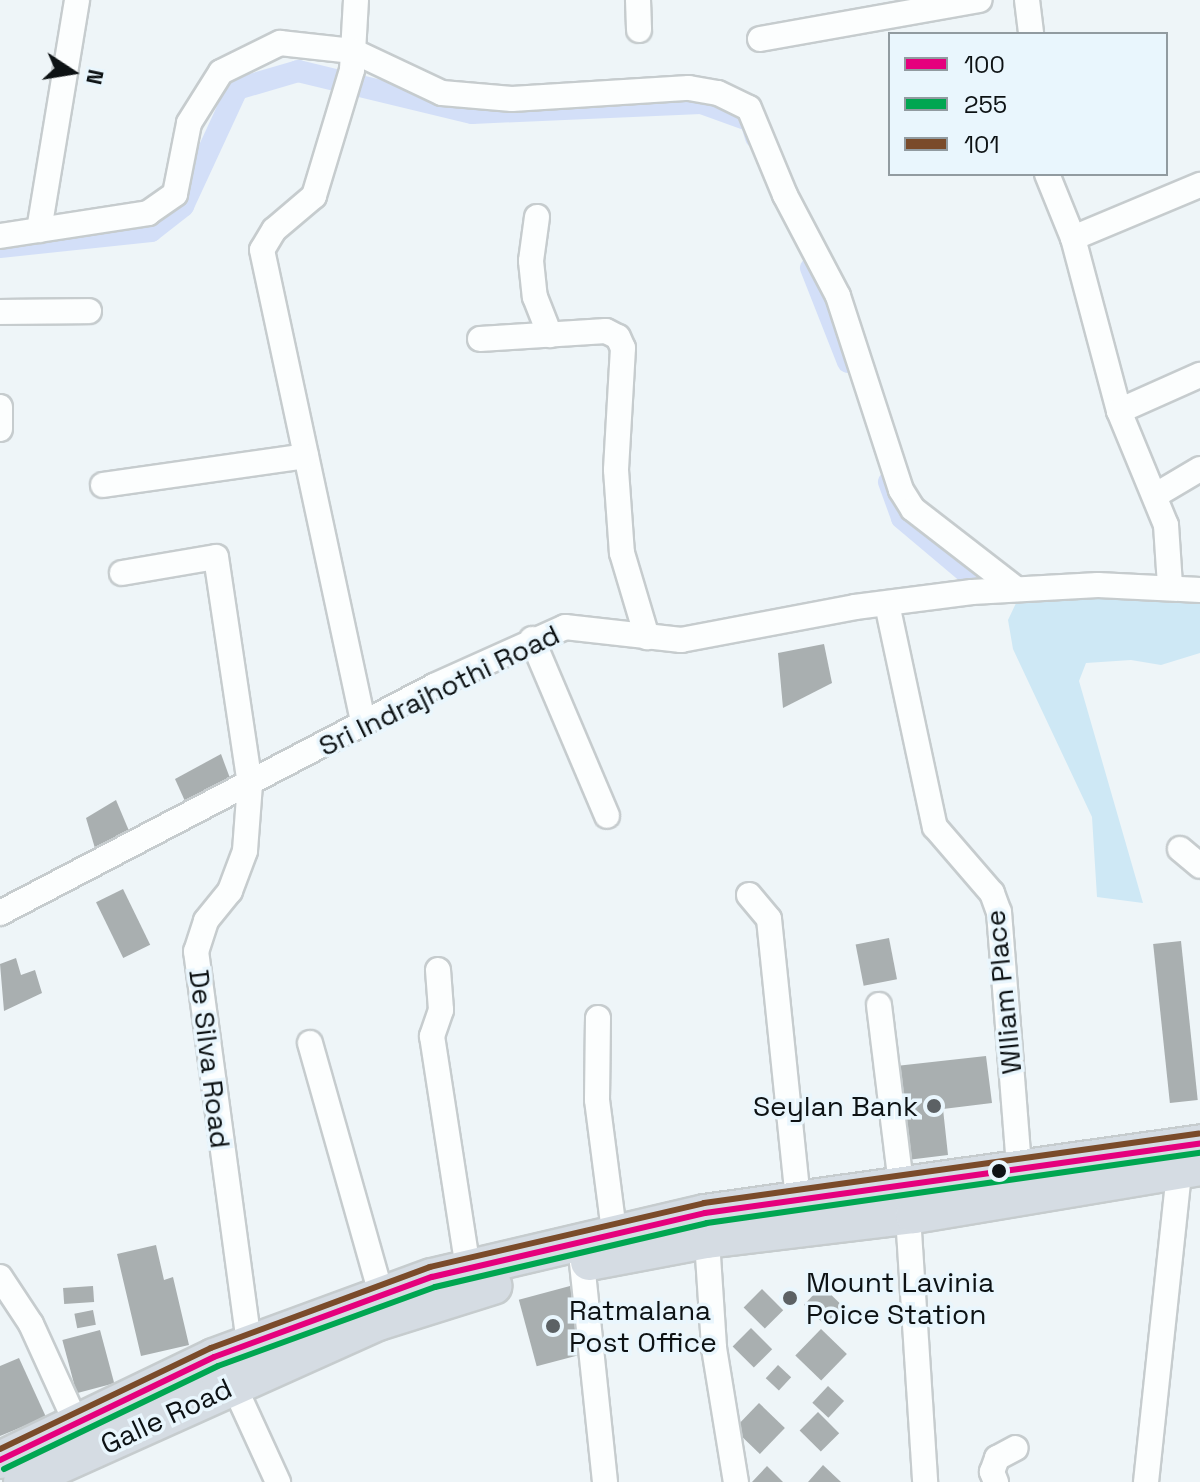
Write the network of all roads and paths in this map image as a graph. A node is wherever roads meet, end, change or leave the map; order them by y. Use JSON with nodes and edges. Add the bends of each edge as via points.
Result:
{"nodes":[{"id":1,"x":77,"y":0,"type":"edge"},
{"id":2,"x":356,"y":0,"type":"edge"},
{"id":3,"x":638,"y":0,"type":"edge"},
{"id":4,"x":980,"y":0,"type":"edge"},
{"id":5,"x":1027,"y":0,"type":"edge"},
{"id":6,"x":639,"y":30,"type":"dead end"},
{"id":7,"x":1031,"y":32,"type":"edge"},
{"id":8,"x":760,"y":39,"type":"dead end"},
{"id":9,"x":352,"y":61,"type":"junction"},
{"id":10,"x":1048,"y":176,"type":"edge"},
{"id":11,"x":1200,"y":185,"type":"edge"},
{"id":12,"x":537,"y":217,"type":"dead end"},
{"id":13,"x":39,"y":230,"type":"junction"},
{"id":14,"x":0,"y":236,"type":"edge"},
{"id":15,"x":1073,"y":238,"type":"junction"},
{"id":16,"x":89,"y":311,"type":"dead end"},
{"id":17,"x":0,"y":312,"type":"edge"},
{"id":18,"x":550,"y":335,"type":"junction"},
{"id":19,"x":480,"y":339,"type":"dead end"},
{"id":20,"x":1200,"y":375,"type":"edge"},
{"id":21,"x":0,"y":407,"type":"edge"},
{"id":22,"x":1119,"y":411,"type":"junction"},
{"id":23,"x":0,"y":429,"type":"edge"},
{"id":24,"x":306,"y":456,"type":"junction"},
{"id":25,"x":1200,"y":469,"type":"edge"},
{"id":26,"x":103,"y":485,"type":"dead end"},
{"id":27,"x":1156,"y":495,"type":"junction"},
{"id":28,"x":122,"y":573,"type":"dead end"},
{"id":29,"x":1170,"y":585,"type":"junction"},
{"id":30,"x":1016,"y":589,"type":"junction"},
{"id":31,"x":1200,"y":590,"type":"edge"},
{"id":32,"x":887,"y":604,"type":"junction"},
{"id":33,"x":647,"y":637,"type":"junction"},
{"id":34,"x":532,"y":639,"type":"junction"},
{"id":35,"x":363,"y":723,"type":"junction"},
{"id":36,"x":250,"y":784,"type":"junction"},
{"id":37,"x":607,"y":816,"type":"dead end"},
{"id":38,"x":1180,"y":849,"type":"dead end"},
{"id":39,"x":1200,"y":866,"type":"edge"},
{"id":40,"x":749,"y":895,"type":"dead end"},
{"id":41,"x":0,"y":913,"type":"edge"},
{"id":42,"x":438,"y":970,"type":"dead end"},
{"id":43,"x":879,"y":1005,"type":"dead end"},
{"id":44,"x":598,"y":1018,"type":"dead end"},
{"id":45,"x":310,"y":1043,"type":"dead end"},
{"id":46,"x":1193,"y":1160,"type":"edge"},
{"id":47,"x":1019,"y":1167,"type":"junction"},
{"id":48,"x":798,"y":1200,"type":"junction"},
{"id":49,"x":904,"y":1201,"type":"junction"},
{"id":50,"x":706,"y":1226,"type":"junction"},
{"id":51,"x":614,"y":1231,"type":"junction"},
{"id":52,"x":582,"y":1263,"type":"junction"},
{"id":53,"x":468,"y":1268,"type":"junction"},
{"id":54,"x":0,"y":1277,"type":"edge"},
{"id":55,"x":382,"y":1297,"type":"junction"},
{"id":56,"x":234,"y":1361,"type":"junction"},
{"id":57,"x":77,"y":1425,"type":"junction"},
{"id":58,"x":1016,"y":1448,"type":"dead end"},
{"id":59,"x":0,"y":1460,"type":"edge"},
{"id":60,"x":22,"y":1482,"type":"edge"},
{"id":61,"x":278,"y":1482,"type":"edge"},
{"id":62,"x":605,"y":1482,"type":"edge"},
{"id":63,"x":736,"y":1482,"type":"edge"},
{"id":64,"x":925,"y":1482,"type":"edge"},
{"id":65,"x":996,"y":1482,"type":"edge"},
{"id":66,"x":1146,"y":1482,"type":"edge"}],
"edges":[{"from":1,"to":13,"type":"street"},
{"from":2,"to":9,"type":"street"},
{"from":3,"to":6,"type":"street"},
{"from":4,"to":8,"type":"street"},
{"from":5,"to":7,"type":"street"},
{"from":9,"to":13,"type":"street","via":[[280,43],[221,72],[189,123],[175,194],[148,213]]},
{"from":9,"to":24,"type":"street","via":[[314,196],[274,230],[262,250]]},
{"from":9,"to":30,"type":"street","via":[[442,93],[512,99],[689,88],[718,93],[749,108],[785,195],[838,296],[901,490],[913,509]]},
{"from":10,"to":15,"type":"street"},
{"from":11,"to":15,"type":"street"},
{"from":12,"to":18,"type":"street","via":[[531,261],[535,297]]},
{"from":13,"to":14,"type":"street"},
{"from":15,"to":22,"type":"street"},
{"from":16,"to":17,"type":"street"},
{"from":18,"to":19,"type":"street"},
{"from":18,"to":33,"type":"street","via":[[606,331],[623,348],[616,470],[622,553]]},
{"from":20,"to":22,"type":"street"},
{"from":21,"to":23,"type":"street"},
{"from":22,"to":27,"type":"street"},
{"from":24,"to":26,"type":"street"},
{"from":24,"to":35,"type":"street"},
{"from":25,"to":27,"type":"street"},
{"from":27,"to":29,"type":"street","via":[[1166,525]]},
{"from":28,"to":36,"type":"street","name":"De Silva Road","via":[[216,557]]},
{"from":29,"to":30,"type":"street","name":"Sri Indrajhothi Road"},
{"from":29,"to":31,"type":"street","name":"Sri Indrajhothi Road"},
{"from":30,"to":32,"type":"street","name":"Sri Indrajhothi Road"},
{"from":32,"to":33,"type":"street","name":"Sri Indrajhothi Road","via":[[681,640]]},
{"from":32,"to":47,"type":"street","name":"Wlliam Place","via":[[935,827],[992,893],[999,912]]},
{"from":33,"to":34,"type":"street","name":"Sri Indrajhothi Road","via":[[565,627]]},
{"from":34,"to":35,"type":"street","name":"Sri Indrajhothi Road"},
{"from":34,"to":37,"type":"street"},
{"from":35,"to":36,"type":"street","name":"Sri Indrajhothi Road"},
{"from":36,"to":41,"type":"street","name":"Sri Indrajhothi Road"},
{"from":36,"to":56,"type":"street","name":"De Silva Road","via":[[245,851],[230,891],[206,921],[196,951]]},
{"from":38,"to":39,"type":"street"},
{"from":40,"to":48,"type":"street","via":[[769,919]]},
{"from":42,"to":53,"type":"street","via":[[441,1010],[432,1036]]},
{"from":43,"to":49,"type":"street"},
{"from":44,"to":51,"type":"street","via":[[597,1100]]},
{"from":45,"to":55,"type":"street"},
{"from":46,"to":47,"type":"highway","name":"Galle Road"},
{"from":46,"to":49,"type":"highway","name":"Galle Road"},
{"from":46,"to":66,"type":"street"},
{"from":47,"to":49,"type":"highway","name":"Galle Road"},
{"from":48,"to":49,"type":"highway","name":"Galle Road"},
{"from":48,"to":50,"type":"highway","name":"Galle Road"},
{"from":49,"to":50,"type":"highway","name":"Galle Road"},
{"from":49,"to":64,"type":"street"},
{"from":50,"to":51,"type":"highway","name":"Galle Road"},
{"from":50,"to":52,"type":"highway","name":"Galle Road"},
{"from":50,"to":63,"type":"street","via":[[714,1348]]},
{"from":51,"to":53,"type":"highway","name":"Galle Road"},
{"from":52,"to":56,"type":"highway","name":"Galle Road"},
{"from":52,"to":62,"type":"street"},
{"from":53,"to":55,"type":"highway","name":"Galle Road"},
{"from":54,"to":57,"type":"street","via":[[31,1324]]},
{"from":55,"to":56,"type":"highway","name":"Galle Road"},
{"from":56,"to":57,"type":"highway","name":"Galle Road"},
{"from":56,"to":60,"type":"highway","name":"Galle Road"},
{"from":56,"to":61,"type":"street","name":"De Silva Road"},
{"from":57,"to":59,"type":"highway","name":"Galle Road"},
{"from":58,"to":65,"type":"street","via":[[997,1458],[992,1472]]}]}
